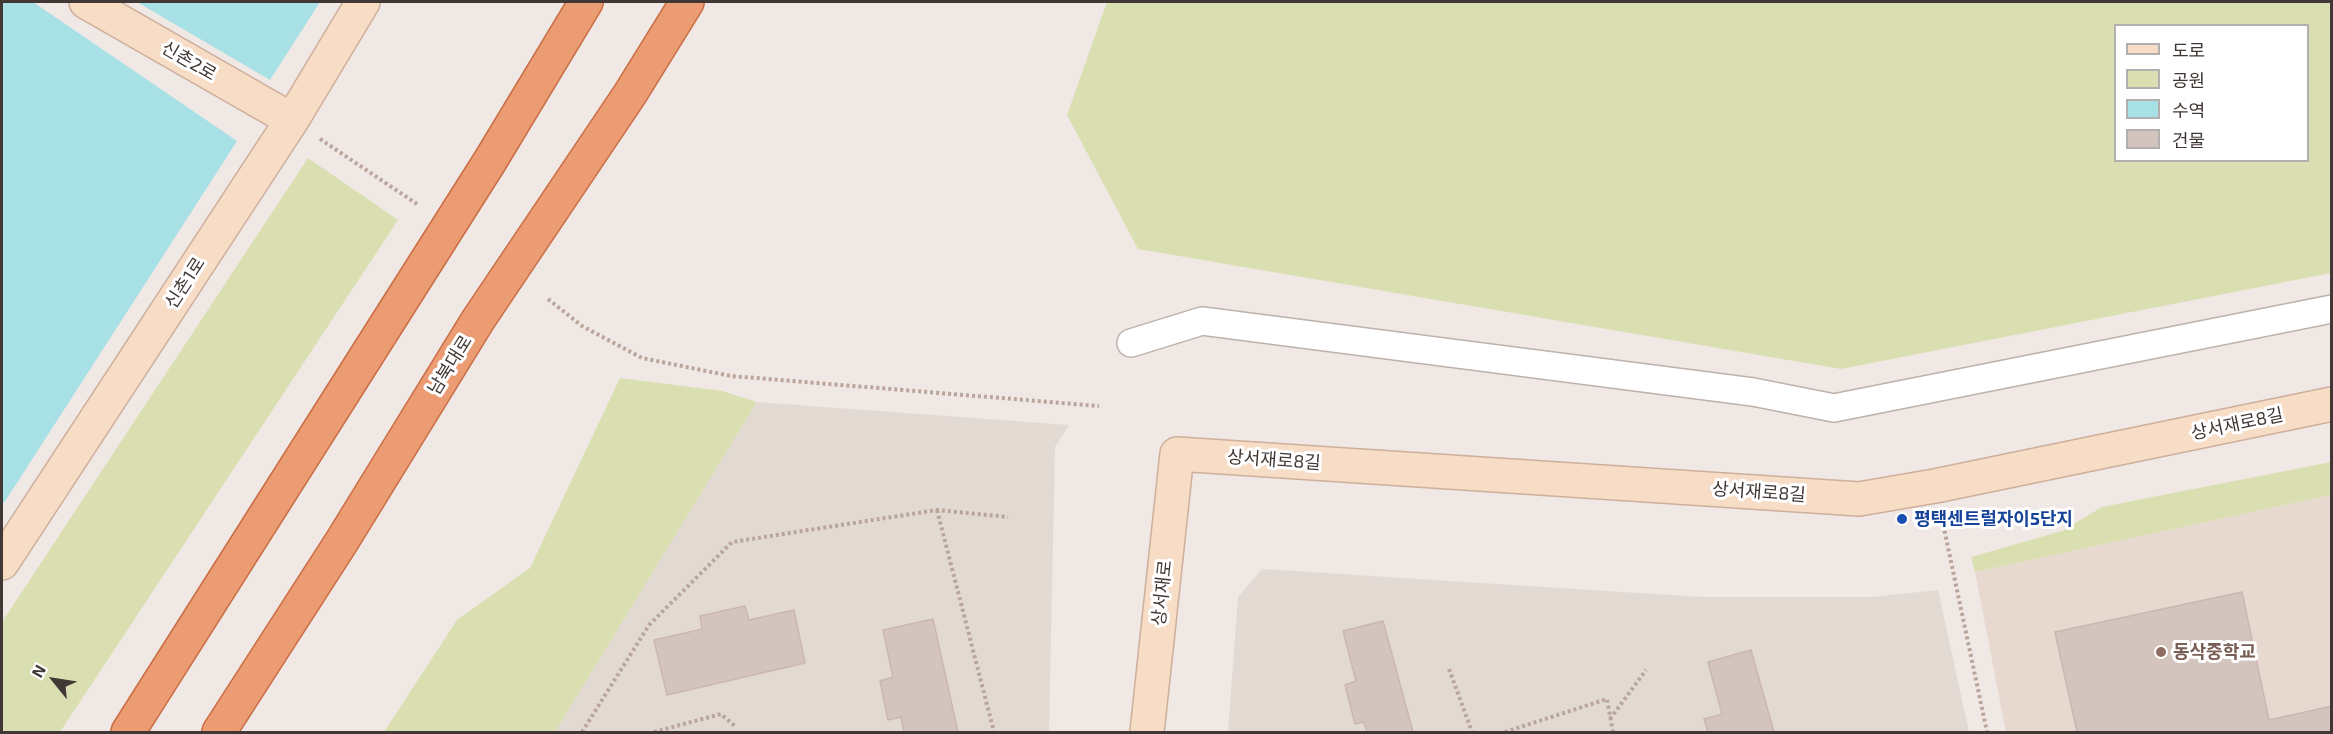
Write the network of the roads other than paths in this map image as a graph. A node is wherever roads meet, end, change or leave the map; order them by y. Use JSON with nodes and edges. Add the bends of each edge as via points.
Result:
{"nodes":[{"id":1,"x":86,"y":2,"type":"edge"},
{"id":2,"x":363,"y":2,"type":"edge"},
{"id":3,"x":586,"y":2,"type":"edge"},
{"id":4,"x":687,"y":2,"type":"edge"},
{"id":5,"x":292,"y":120,"type":"junction"},
{"id":6,"x":2331,"y":309,"type":"edge"},
{"id":7,"x":1131,"y":343,"type":"dead end"},
{"id":8,"x":2331,"y":404,"type":"edge"},
{"id":9,"x":1177,"y":454,"type":"joint"},
{"id":10,"x":2,"y":563,"type":"edge"},
{"id":11,"x":128,"y":732,"type":"edge"},
{"id":12,"x":219,"y":732,"type":"edge"},
{"id":13,"x":1147,"y":732,"type":"edge"}],
"edges":[{"from":1,"to":5,"type":"street","name":"신촌2로"},
{"from":2,"to":5,"type":"street","name":"신촌1로"},
{"from":3,"to":11,"type":"highway","via":[[490,161]]},
{"from":4,"to":12,"type":"highway","name":"남북대로","via":[[478,320]]},
{"from":5,"to":10,"type":"street","name":"신촌1로"},
{"from":6,"to":7,"type":"street","via":[[1834,408],[1753,392],[1202,321]]},
{"from":8,"to":9,"type":"street","name":"상서재로8길","via":[[1859,499]]},
{"from":9,"to":13,"type":"street","name":"상서재로"}]}
